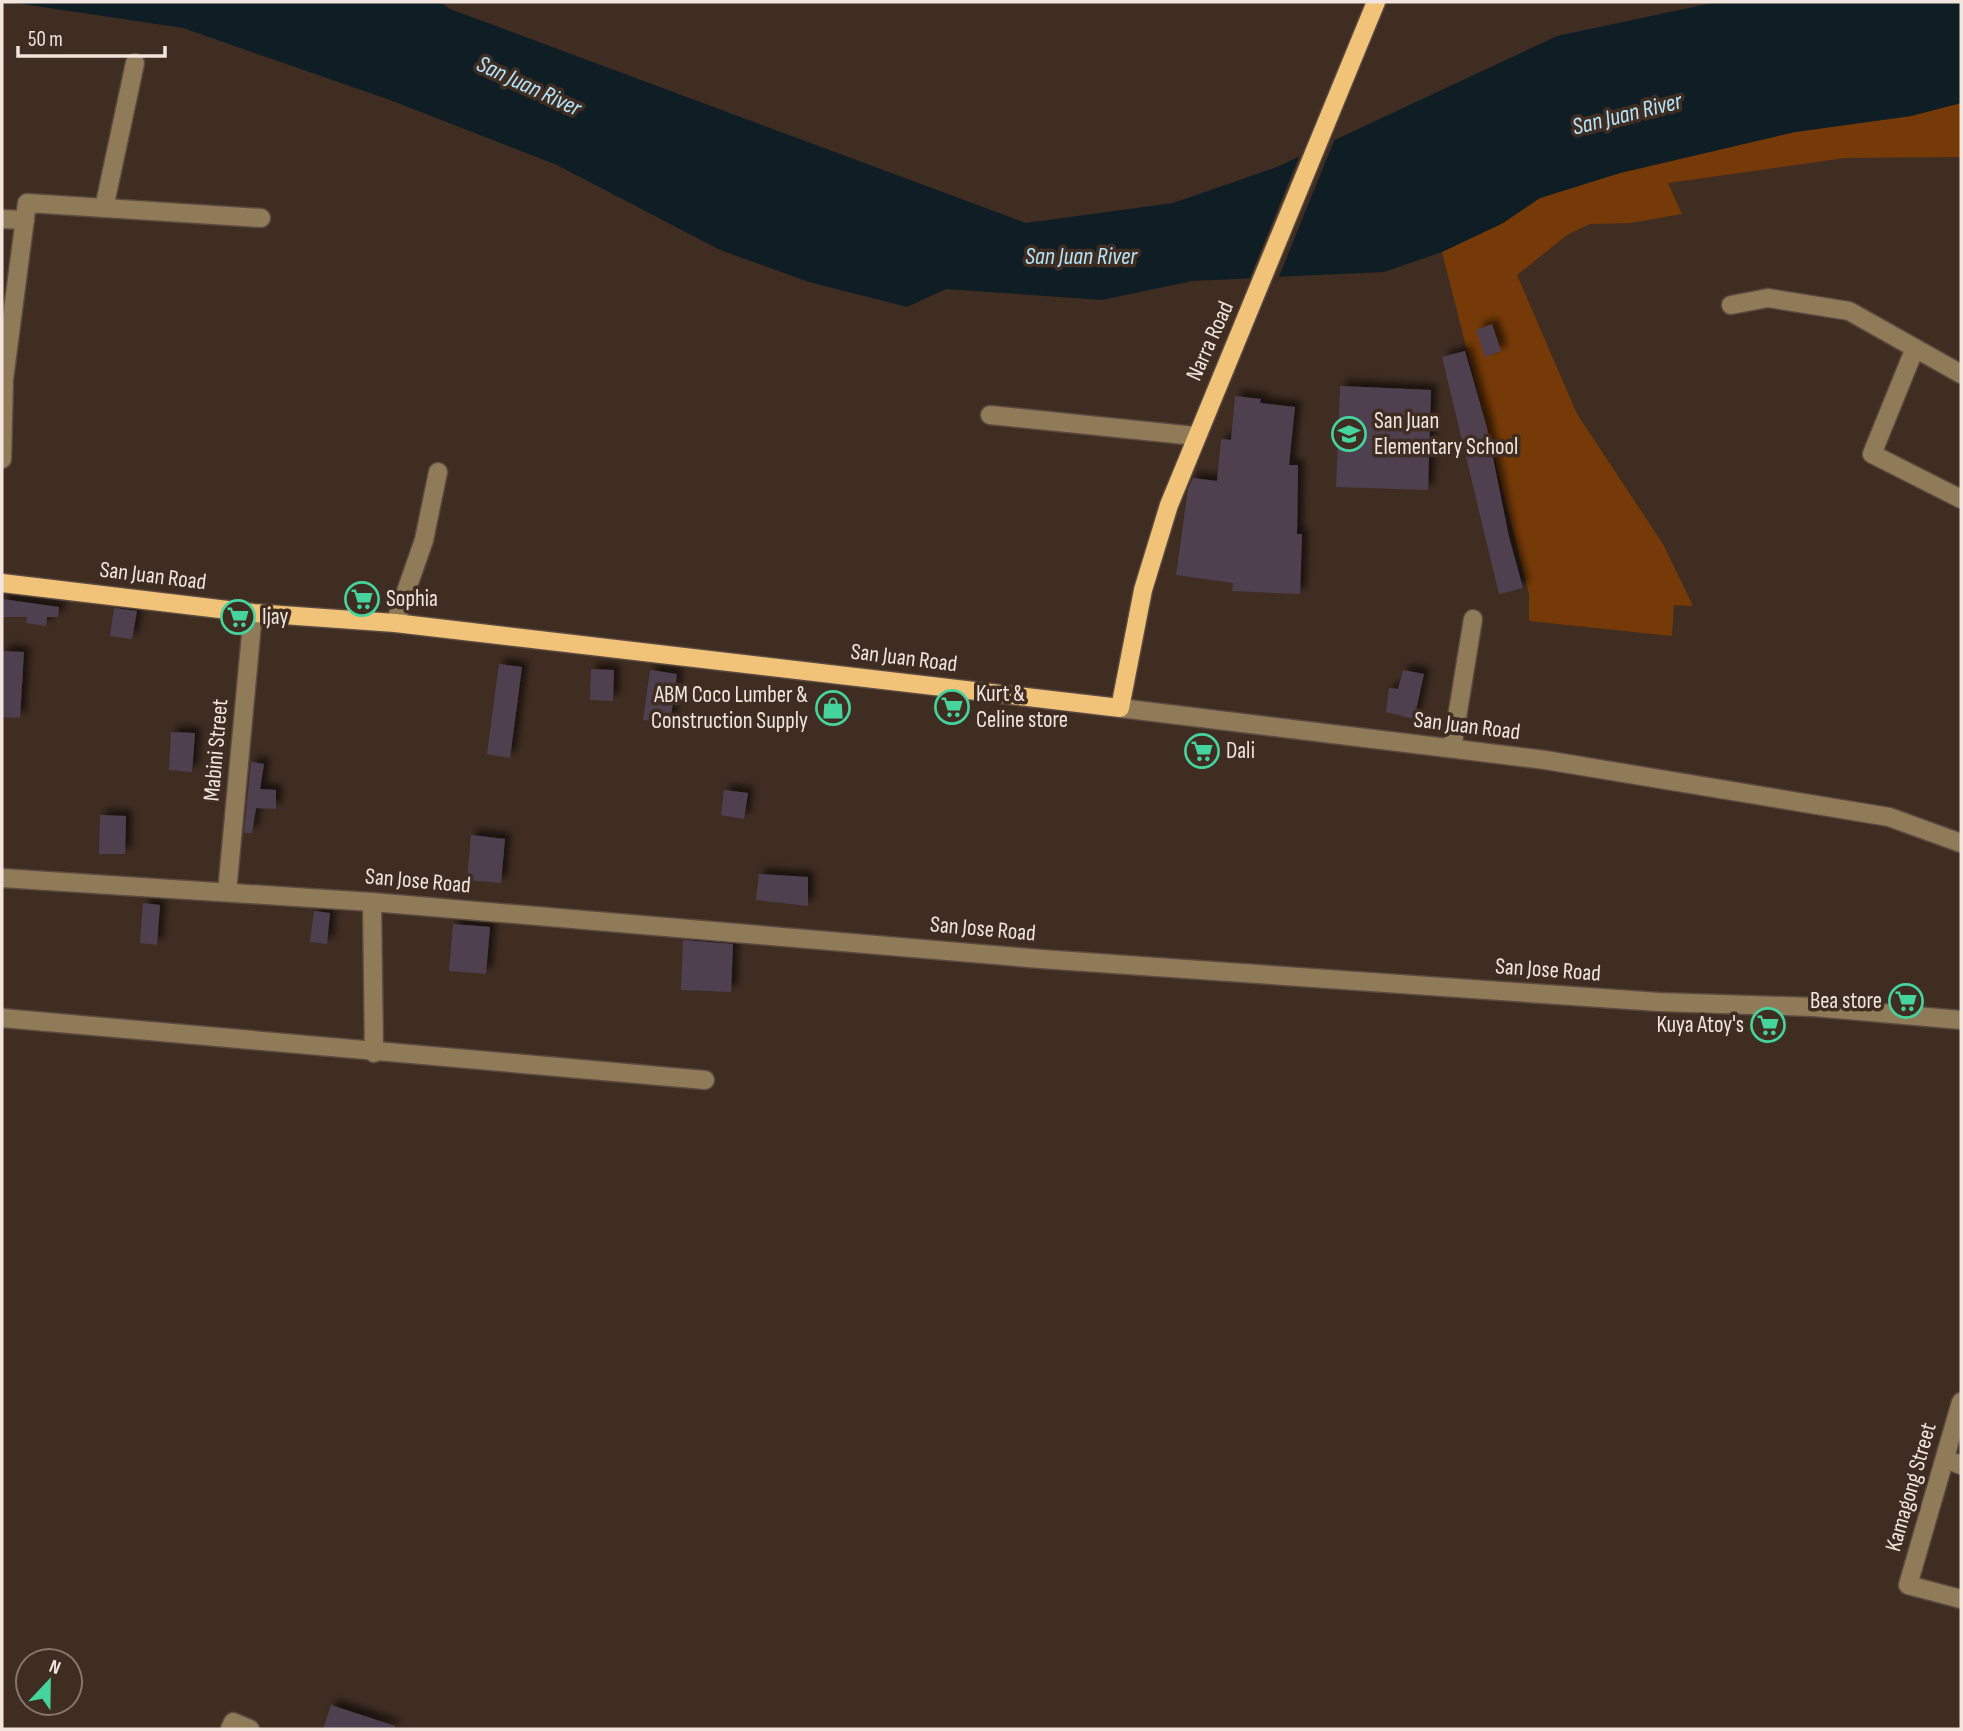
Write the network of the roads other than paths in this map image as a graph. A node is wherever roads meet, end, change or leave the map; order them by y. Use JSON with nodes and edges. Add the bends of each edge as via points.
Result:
{"nodes":[{"id":1,"x":1376,"y":2,"type":"edge"},
{"id":2,"x":135,"y":63,"type":"dead end"},
{"id":3,"x":104,"y":208,"type":"junction"},
{"id":4,"x":261,"y":218,"type":"dead end"},
{"id":5,"x":2,"y":219,"type":"edge"},
{"id":6,"x":25,"y":220,"type":"junction"},
{"id":7,"x":1731,"y":305,"type":"dead end"},
{"id":8,"x":1915,"y":348,"type":"junction"},
{"id":9,"x":1961,"y":374,"type":"edge"},
{"id":10,"x":3,"y":379,"type":"edge"},
{"id":11,"x":990,"y":415,"type":"dead end"},
{"id":12,"x":1195,"y":436,"type":"junction"},
{"id":13,"x":2,"y":459,"type":"edge"},
{"id":14,"x":438,"y":472,"type":"dead end"},
{"id":15,"x":1961,"y":499,"type":"edge"},
{"id":16,"x":2,"y":583,"type":"edge"},
{"id":17,"x":253,"y":613,"type":"junction"},
{"id":18,"x":1473,"y":620,"type":"dead end"},
{"id":19,"x":395,"y":622,"type":"junction"},
{"id":20,"x":1120,"y":708,"type":"junction"},
{"id":21,"x":1452,"y":748,"type":"junction"},
{"id":22,"x":1961,"y":843,"type":"edge"},
{"id":23,"x":2,"y":878,"type":"edge"},
{"id":24,"x":228,"y":892,"type":"junction"},
{"id":25,"x":372,"y":902,"type":"junction"},
{"id":26,"x":2,"y":1018,"type":"edge"},
{"id":27,"x":1961,"y":1020,"type":"edge"},
{"id":28,"x":374,"y":1054,"type":"junction"},
{"id":29,"x":705,"y":1080,"type":"dead end"},
{"id":30,"x":1961,"y":1402,"type":"edge"},
{"id":31,"x":1953,"y":1462,"type":"edge"},
{"id":32,"x":1961,"y":1599,"type":"edge"},
{"id":33,"x":230,"y":1729,"type":"edge"},
{"id":34,"x":250,"y":1729,"type":"edge"}],
"edges":[{"from":1,"to":12,"type":"main road","name":"Narra Road","via":[[1243,330]]},
{"from":2,"to":3,"type":"street"},
{"from":3,"to":4,"type":"street"},
{"from":3,"to":6,"type":"street","via":[[27,203]]},
{"from":5,"to":6,"type":"street"},
{"from":6,"to":10,"type":"street"},
{"from":7,"to":8,"type":"street","via":[[1768,298],[1849,311]]},
{"from":8,"to":9,"type":"street"},
{"from":8,"to":15,"type":"street","via":[[1872,454]]},
{"from":10,"to":13,"type":"street"},
{"from":11,"to":12,"type":"street"},
{"from":12,"to":20,"type":"main road","name":"Narra Road","via":[[1154,550]]},
{"from":14,"to":19,"type":"street","via":[[424,540]]},
{"from":16,"to":17,"type":"main road","name":"San Juan Road"},
{"from":17,"to":19,"type":"main road","name":"San Juan Road"},
{"from":17,"to":24,"type":"street","name":"Mabini Street"},
{"from":18,"to":21,"type":"street"},
{"from":19,"to":20,"type":"main road","name":"San Juan Road"},
{"from":20,"to":21,"type":"street","name":"San Juan Road"},
{"from":21,"to":22,"type":"street","name":"San Juan Road","via":[[1889,817]]},
{"from":23,"to":24,"type":"street","name":"San Jose Road"},
{"from":24,"to":25,"type":"street","name":"San Jose Road"},
{"from":25,"to":27,"type":"street","name":"San Jose Road","via":[[1041,959]]},
{"from":25,"to":28,"type":"street"},
{"from":26,"to":28,"type":"street"},
{"from":28,"to":29,"type":"street"},
{"from":30,"to":31,"type":"street","name":"Kamagong Street"},
{"from":31,"to":32,"type":"street","name":"Kamagong Street","via":[[1908,1585]]},
{"from":33,"to":34,"type":"street","via":[[233,1722]]}]}
